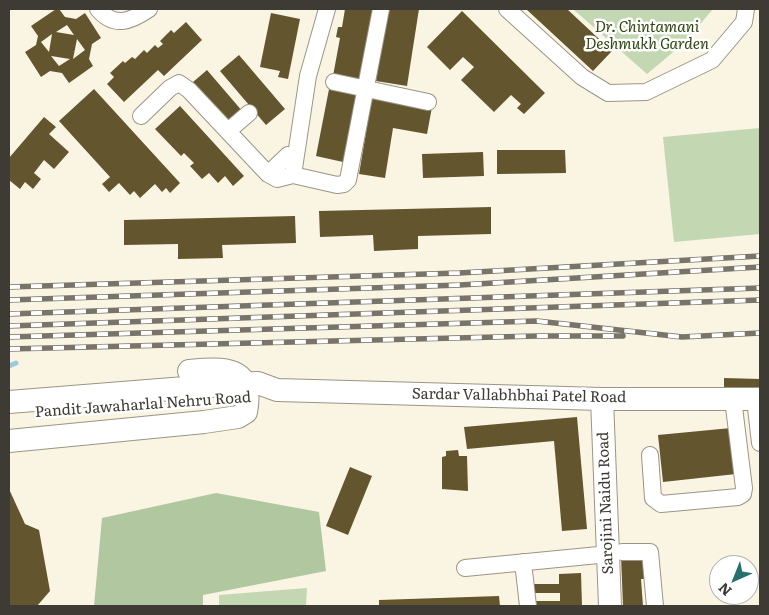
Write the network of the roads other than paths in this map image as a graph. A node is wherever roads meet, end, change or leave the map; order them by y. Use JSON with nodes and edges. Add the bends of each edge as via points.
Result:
{"nodes":[{"id":1,"x":98,"y":9,"type":"edge"},
{"id":2,"x":148,"y":9,"type":"edge"},
{"id":3,"x":327,"y":9,"type":"edge"},
{"id":4,"x":381,"y":9,"type":"edge"},
{"id":5,"x":508,"y":9,"type":"edge"},
{"id":6,"x":746,"y":9,"type":"edge"},
{"id":7,"x":334,"y":82,"type":"dead end"},
{"id":8,"x":365,"y":89,"type":"junction"},
{"id":9,"x":428,"y":102,"type":"dead end"},
{"id":10,"x":249,"y":113,"type":"dead end"},
{"id":11,"x":141,"y":116,"type":"dead end"},
{"id":12,"x":232,"y":128,"type":"junction"},
{"id":13,"x":293,"y":175,"type":"junction"},
{"id":14,"x":9,"y":388,"type":"edge"},
{"id":15,"x":246,"y":391,"type":"junction"},
{"id":16,"x":602,"y":399,"type":"junction"},
{"id":17,"x":749,"y":399,"type":"edge"},
{"id":18,"x":9,"y":402,"type":"edge"},
{"id":19,"x":9,"y":415,"type":"edge"},
{"id":20,"x":9,"y":441,"type":"edge"},
{"id":21,"x":760,"y":443,"type":"edge"},
{"id":22,"x":650,"y":455,"type":"dead end"},
{"id":23,"x":615,"y":553,"type":"junction"},
{"id":24,"x":523,"y":562,"type":"junction"},
{"id":25,"x":464,"y":568,"type":"dead end"},
{"id":26,"x":528,"y":606,"type":"edge"},
{"id":27,"x":610,"y":606,"type":"edge"},
{"id":28,"x":655,"y":606,"type":"edge"}],
"edges":[{"from":1,"to":2,"type":"street","via":[[107,20],[116,22]]},
{"from":3,"to":13,"type":"street","via":[[308,76]]},
{"from":4,"to":8,"type":"street"},
{"from":5,"to":6,"type":"street","via":[[582,77],[608,93],[646,92],[712,60],[744,22]]},
{"from":7,"to":8,"type":"street"},
{"from":8,"to":9,"type":"street"},
{"from":8,"to":13,"type":"street","via":[[348,180],[337,185]]},
{"from":10,"to":12,"type":"street"},
{"from":11,"to":12,"type":"street","via":[[179,83]]},
{"from":12,"to":13,"type":"street","via":[[277,165],[277,179]]},
{"from":14,"to":15,"type":"main road","via":[[223,368],[238,376]]},
{"from":15,"to":16,"type":"main road","name":"Sardar Vallabhbhai Patel Road","via":[[258,383],[277,390]]},
{"from":15,"to":18,"type":"main road","name":"Pandit Jawaharlal Nehru Road","via":[[206,385]]},
{"from":15,"to":19,"type":"main road","name":"Pandit Jawaharlal Nehru Road","via":[[207,398]]},
{"from":15,"to":20,"type":"main road","via":[[246,412],[238,417]]},
{"from":16,"to":17,"type":"main road","name":"Sardar Vallabhbhai Patel Road"},
{"from":16,"to":23,"type":"main road","name":"Sarojini Naidu Road"},
{"from":17,"to":21,"type":"street"},
{"from":17,"to":22,"type":"street","via":[[744,488],[738,497],[660,504],[653,498]]},
{"from":23,"to":24,"type":"street"},
{"from":23,"to":27,"type":"main road","name":"Sarojini Naidu Road"},
{"from":23,"to":28,"type":"street","via":[[650,552]]},
{"from":24,"to":25,"type":"street"},
{"from":24,"to":26,"type":"street"}]}
